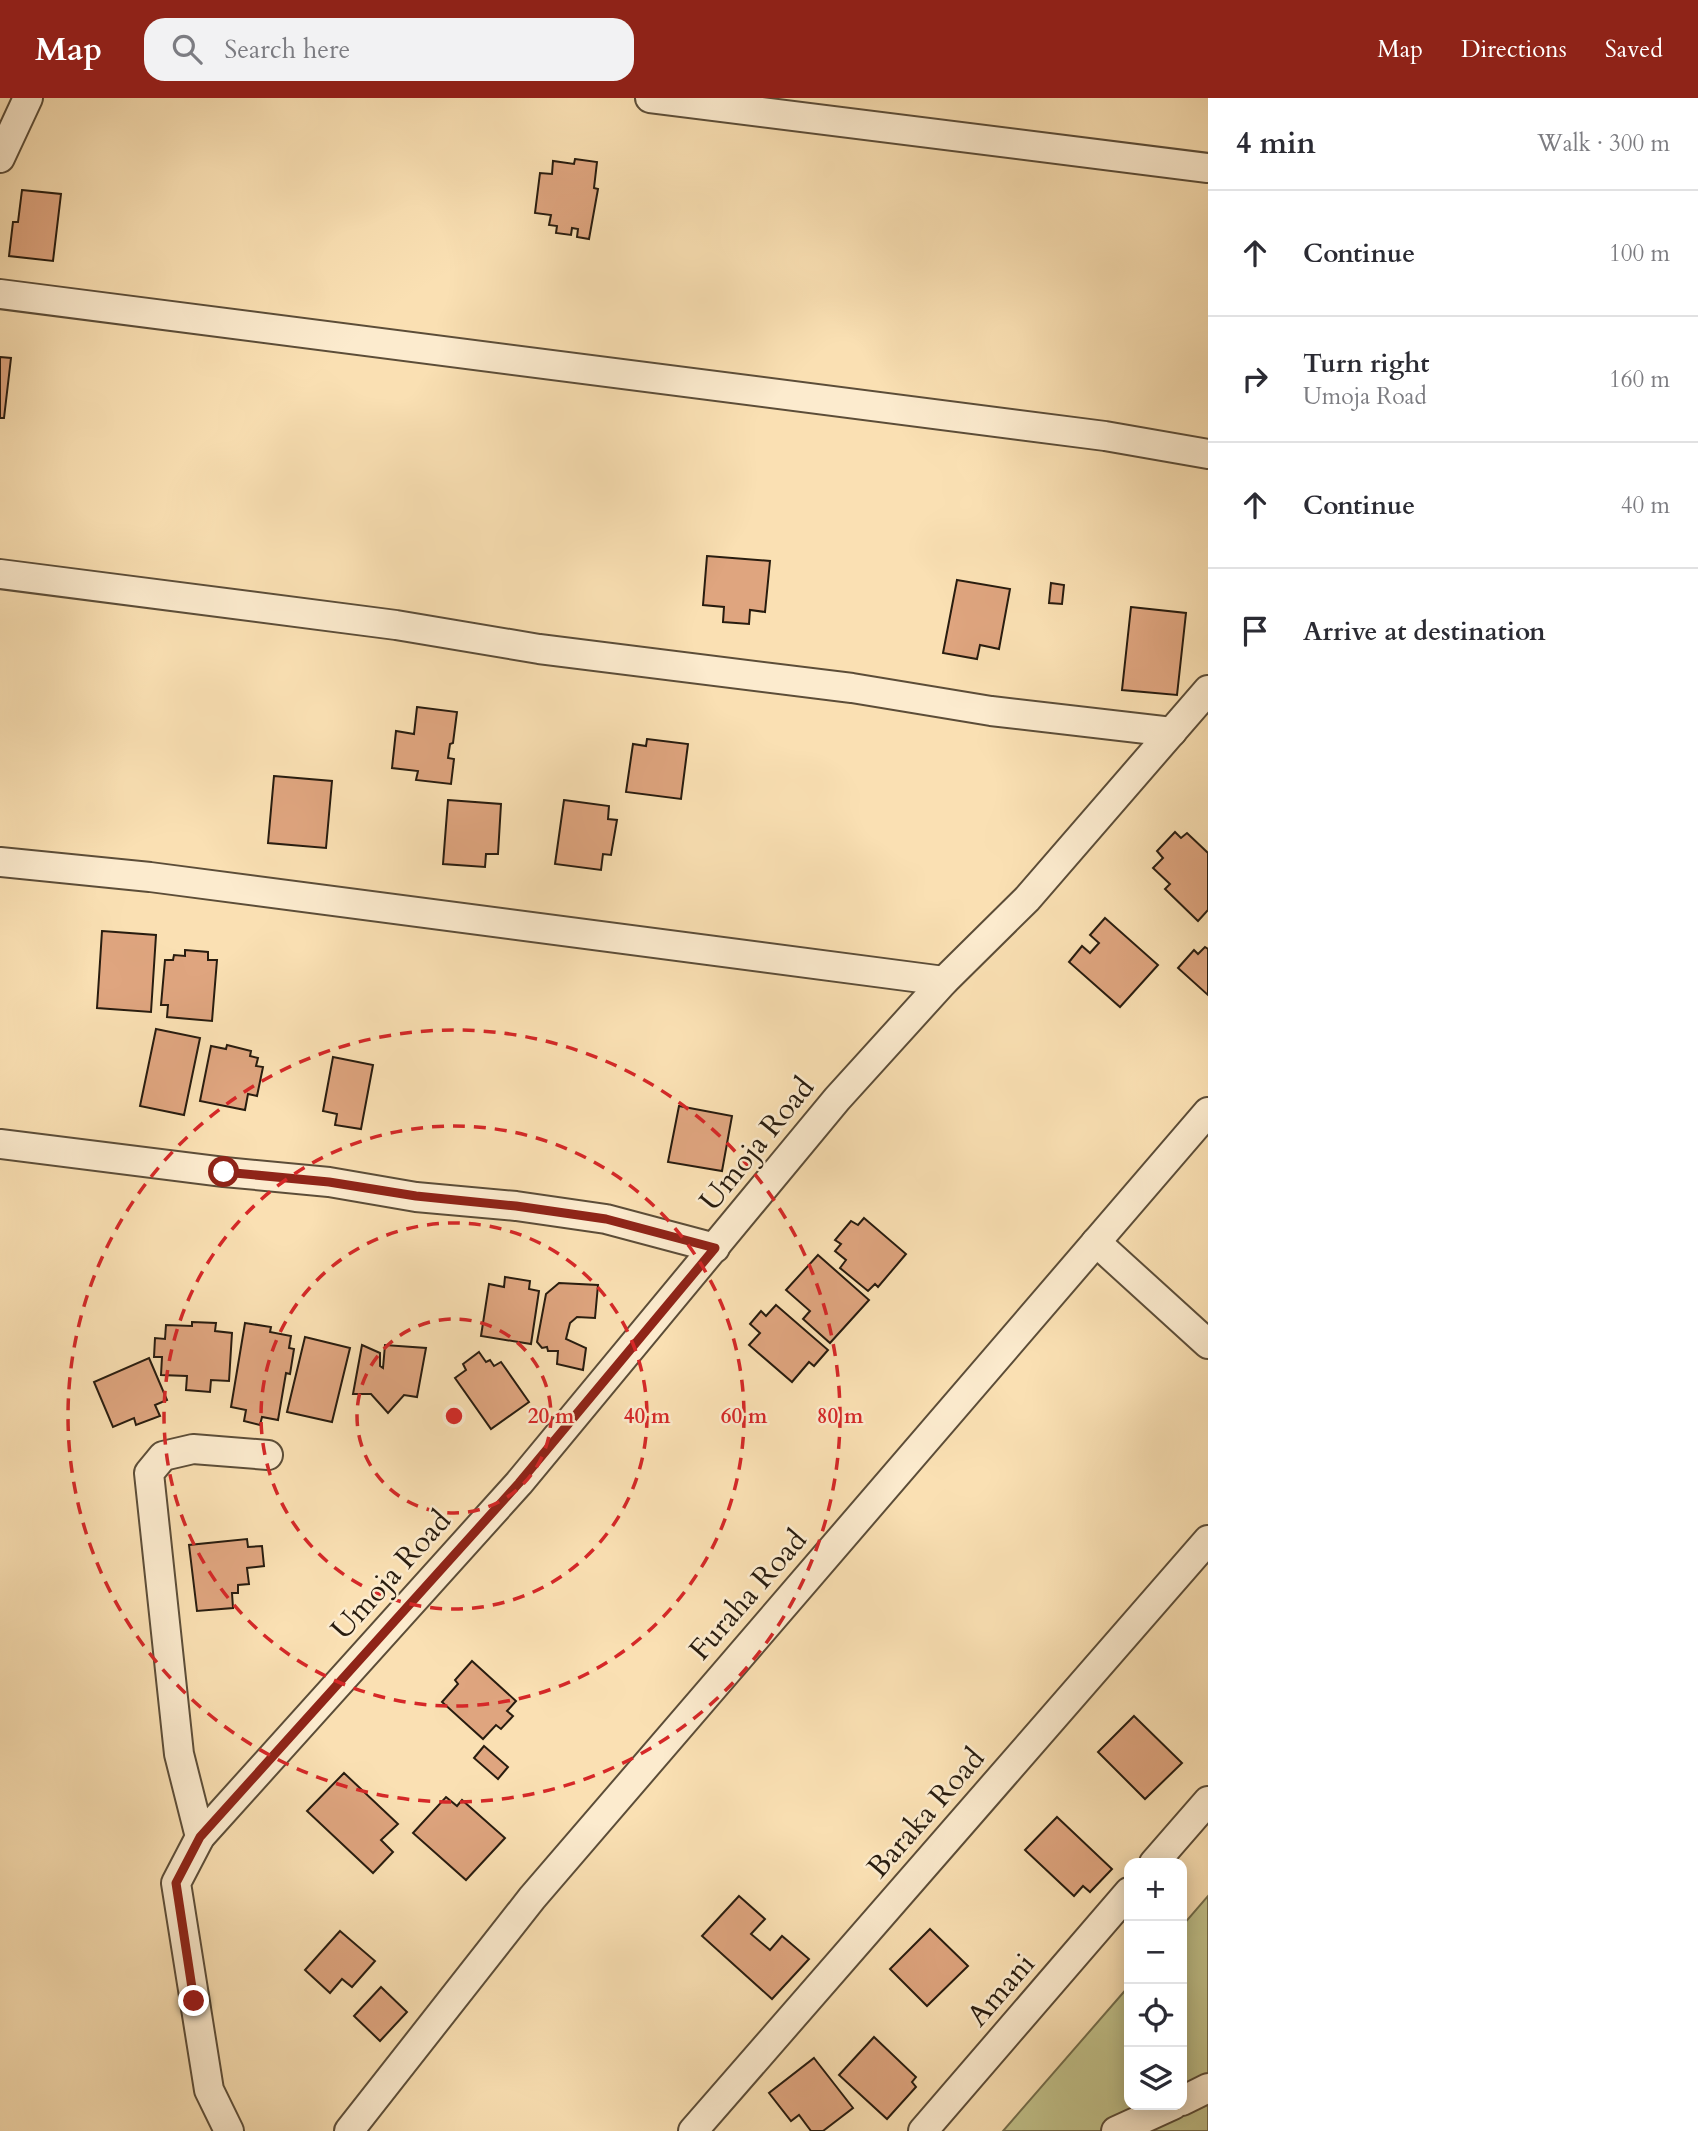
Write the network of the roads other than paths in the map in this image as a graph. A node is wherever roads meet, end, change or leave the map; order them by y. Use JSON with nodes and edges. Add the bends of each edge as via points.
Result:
{"nodes":[{"id":1,"x":28,"y":98,"type":"edge"},
{"id":2,"x":650,"y":98,"type":"edge"},
{"id":3,"x":0,"y":158,"type":"edge"},
{"id":4,"x":1208,"y":168,"type":"edge"},
{"id":5,"x":0,"y":294,"type":"edge"},
{"id":6,"x":1208,"y":454,"type":"edge"},
{"id":7,"x":0,"y":574,"type":"edge"},
{"id":8,"x":1208,"y":690,"type":"edge"},
{"id":9,"x":1172,"y":732,"type":"junction"},
{"id":10,"x":0,"y":862,"type":"edge"},
{"id":11,"x":944,"y":981,"type":"junction"},
{"id":12,"x":1208,"y":1112,"type":"edge"},
{"id":13,"x":0,"y":1144,"type":"edge"},
{"id":14,"x":1096,"y":1242,"type":"junction"},
{"id":15,"x":715,"y":1248,"type":"junction"},
{"id":16,"x":1208,"y":1344,"type":"edge"},
{"id":17,"x":268,"y":1455,"type":"dead end"},
{"id":18,"x":1208,"y":1539,"type":"edge"},
{"id":19,"x":1208,"y":1801,"type":"edge"},
{"id":20,"x":200,"y":1837,"type":"junction"},
{"id":21,"x":1158,"y":1858,"type":"edge"},
{"id":22,"x":1124,"y":1898,"type":"edge"},
{"id":23,"x":1208,"y":2088,"type":"edge"},
{"id":24,"x":1187,"y":2098,"type":"edge"},
{"id":25,"x":1162,"y":2110,"type":"edge"},
{"id":26,"x":229,"y":2131,"type":"edge"},
{"id":27,"x":349,"y":2131,"type":"edge"},
{"id":28,"x":694,"y":2131,"type":"edge"},
{"id":29,"x":923,"y":2131,"type":"edge"},
{"id":30,"x":1116,"y":2131,"type":"edge"}],
"edges":[{"from":1,"to":3,"type":"street"},
{"from":2,"to":4,"type":"street"},
{"from":5,"to":6,"type":"street","via":[[1105,436]]},
{"from":7,"to":9,"type":"street","via":[[852,688],[991,712]]},
{"from":8,"to":9,"type":"street","name":"Umoja Road"},
{"from":9,"to":11,"type":"street","name":"Umoja Road","via":[[1027,899]]},
{"from":10,"to":11,"type":"street","via":[[150,877]]},
{"from":11,"to":15,"type":"street","name":"Umoja Road","via":[[837,1099]]},
{"from":12,"to":14,"type":"street","name":"Furaha Road"},
{"from":13,"to":15,"type":"street","via":[[593,1217]]},
{"from":14,"to":16,"type":"street"},
{"from":14,"to":27,"type":"street","name":"Furaha Road","via":[[532,1898]]},
{"from":15,"to":20,"type":"street","name":"Umoja Road","via":[[519,1483]]},
{"from":17,"to":20,"type":"street","via":[[192,1450],[163,1456],[149,1474],[179,1754]]},
{"from":18,"to":28,"type":"street","name":"Baraka Road"},
{"from":19,"to":21,"type":"street"},
{"from":20,"to":26,"type":"street","name":"Umoja Road","via":[[176,1883],[209,2090]]},
{"from":22,"to":29,"type":"street","name":"Amani"},
{"from":23,"to":24,"type":"street"},
{"from":25,"to":30,"type":"street"}]}
